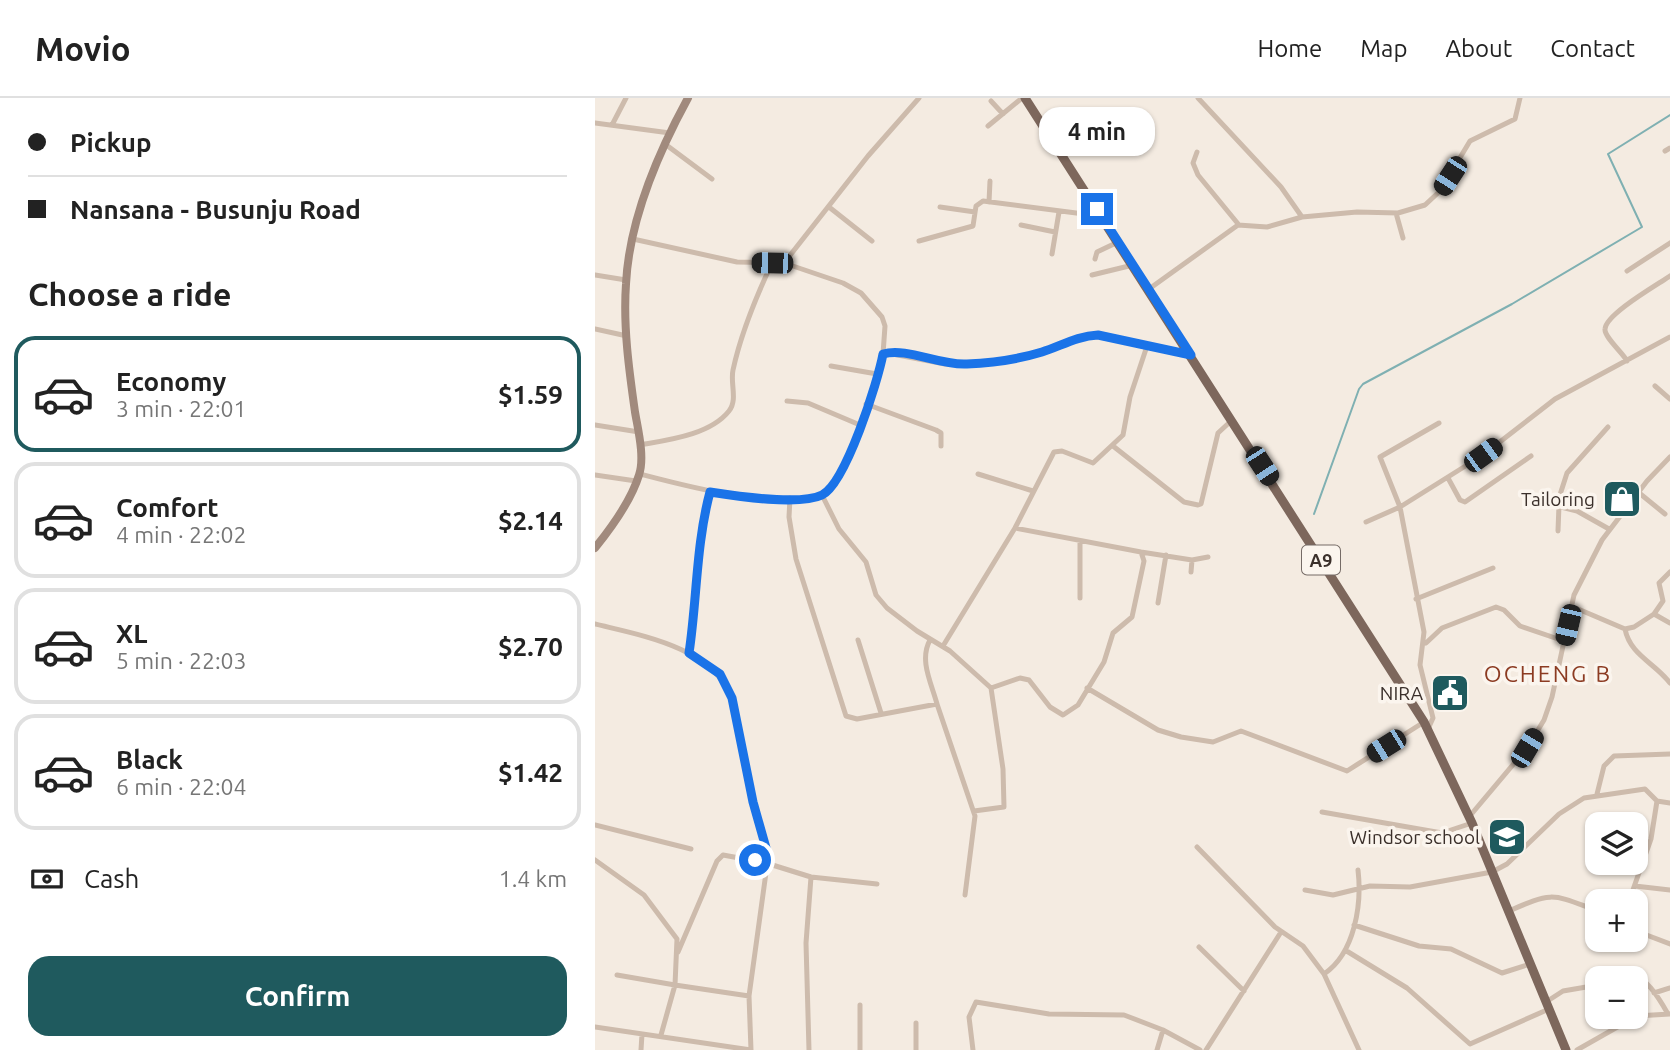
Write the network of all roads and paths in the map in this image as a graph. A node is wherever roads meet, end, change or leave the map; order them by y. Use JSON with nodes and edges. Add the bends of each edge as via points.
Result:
{"nodes":[{"id":1,"x":626,"y":98,"type":"edge"},
{"id":2,"x":688,"y":98,"type":"edge"},
{"id":3,"x":919,"y":98,"type":"edge"},
{"id":4,"x":1023,"y":98,"type":"edge"},
{"id":5,"x":1198,"y":98,"type":"edge"},
{"id":6,"x":1520,"y":98,"type":"edge"},
{"id":7,"x":991,"y":101,"type":"dead end"},
{"id":8,"x":1094,"y":113,"type":"dead end"},
{"id":9,"x":1003,"y":114,"type":"junction"},
{"id":10,"x":595,"y":122,"type":"edge"},
{"id":11,"x":612,"y":125,"type":"junction"},
{"id":12,"x":988,"y":127,"type":"dead end"},
{"id":13,"x":670,"y":133,"type":"junction"},
{"id":14,"x":1052,"y":139,"type":"junction"},
{"id":15,"x":665,"y":144,"type":"junction"},
{"id":16,"x":1198,"y":152,"type":"dead end"},
{"id":17,"x":712,"y":179,"type":"dead end"},
{"id":18,"x":990,"y":181,"type":"dead end"},
{"id":19,"x":989,"y":202,"type":"junction"},
{"id":20,"x":829,"y":207,"type":"junction"},
{"id":21,"x":940,"y":207,"type":"dead end"},
{"id":22,"x":1097,"y":209,"type":"junction"},
{"id":23,"x":975,"y":212,"type":"junction"},
{"id":24,"x":1059,"y":212,"type":"junction"},
{"id":25,"x":1396,"y":213,"type":"junction"},
{"id":26,"x":1302,"y":217,"type":"junction"},
{"id":27,"x":1021,"y":225,"type":"dead end"},
{"id":28,"x":1239,"y":225,"type":"junction"},
{"id":29,"x":1055,"y":232,"type":"junction"},
{"id":30,"x":1403,"y":238,"type":"dead end"},
{"id":31,"x":633,"y":239,"type":"junction"},
{"id":32,"x":873,"y":241,"type":"dead end"},
{"id":33,"x":919,"y":241,"type":"dead end"},
{"id":34,"x":1118,"y":243,"type":"junction"},
{"id":35,"x":1670,"y":243,"type":"edge"},
{"id":36,"x":1052,"y":254,"type":"dead end"},
{"id":37,"x":1095,"y":260,"type":"dead end"},
{"id":38,"x":772,"y":263,"type":"junction"},
{"id":39,"x":785,"y":263,"type":"junction"},
{"id":40,"x":1133,"y":265,"type":"junction"},
{"id":41,"x":1627,"y":271,"type":"dead end"},
{"id":42,"x":595,"y":275,"type":"edge"},
{"id":43,"x":1092,"y":275,"type":"dead end"},
{"id":44,"x":1670,"y":276,"type":"edge"},
{"id":45,"x":626,"y":281,"type":"junction"},
{"id":46,"x":1149,"y":289,"type":"junction"},
{"id":47,"x":595,"y":329,"type":"edge"},
{"id":48,"x":627,"y":336,"type":"junction"},
{"id":49,"x":1670,"y":337,"type":"edge"},
{"id":50,"x":1147,"y":346,"type":"junction"},
{"id":51,"x":883,"y":354,"type":"junction"},
{"id":52,"x":1191,"y":355,"type":"junction"},
{"id":53,"x":1627,"y":361,"type":"junction"},
{"id":54,"x":831,"y":366,"type":"dead end"},
{"id":55,"x":877,"y":374,"type":"junction"},
{"id":56,"x":1655,"y":386,"type":"dead end"},
{"id":57,"x":1670,"y":399,"type":"edge"},
{"id":58,"x":787,"y":401,"type":"dead end"},
{"id":59,"x":866,"y":404,"type":"junction"},
{"id":60,"x":1232,"y":420,"type":"junction"},
{"id":61,"x":1439,"y":423,"type":"dead end"},
{"id":62,"x":595,"y":425,"type":"edge"},
{"id":63,"x":860,"y":425,"type":"junction"},
{"id":64,"x":1608,"y":427,"type":"dead end"},
{"id":65,"x":639,"y":432,"type":"junction"},
{"id":66,"x":640,"y":445,"type":"junction"},
{"id":67,"x":941,"y":446,"type":"dead end"},
{"id":68,"x":1113,"y":446,"type":"junction"},
{"id":69,"x":1531,"y":456,"type":"dead end"},
{"id":70,"x":1670,"y":457,"type":"edge"},
{"id":71,"x":978,"y":474,"type":"dead end"},
{"id":72,"x":595,"y":475,"type":"edge"},
{"id":73,"x":638,"y":478,"type":"junction"},
{"id":74,"x":1448,"y":478,"type":"junction"},
{"id":75,"x":710,"y":492,"type":"junction"},
{"id":76,"x":1033,"y":492,"type":"junction"},
{"id":77,"x":1638,"y":492,"type":"junction"},
{"id":78,"x":822,"y":495,"type":"junction"},
{"id":79,"x":790,"y":498,"type":"junction"},
{"id":80,"x":1559,"y":505,"type":"junction"},
{"id":81,"x":1400,"y":507,"type":"junction"},
{"id":82,"x":1665,"y":514,"type":"dead end"},
{"id":83,"x":1366,"y":522,"type":"dead end"},
{"id":84,"x":1015,"y":528,"type":"junction"},
{"id":85,"x":1609,"y":529,"type":"junction"},
{"id":86,"x":1558,"y":531,"type":"dead end"},
{"id":87,"x":1080,"y":541,"type":"junction"},
{"id":88,"x":595,"y":548,"type":"edge"},
{"id":89,"x":1141,"y":552,"type":"junction"},
{"id":90,"x":1166,"y":555,"type":"junction"},
{"id":91,"x":1208,"y":557,"type":"dead end"},
{"id":92,"x":1192,"y":560,"type":"junction"},
{"id":93,"x":1493,"y":568,"type":"dead end"},
{"id":94,"x":1191,"y":572,"type":"dead end"},
{"id":95,"x":1670,"y":572,"type":"edge"},
{"id":96,"x":1080,"y":598,"type":"dead end"},
{"id":97,"x":1416,"y":598,"type":"junction"},
{"id":98,"x":1159,"y":603,"type":"dead end"},
{"id":99,"x":1571,"y":606,"type":"junction"},
{"id":100,"x":1654,"y":614,"type":"junction"},
{"id":101,"x":1670,"y":623,"type":"edge"},
{"id":102,"x":595,"y":624,"type":"edge"},
{"id":103,"x":1625,"y":629,"type":"junction"},
{"id":104,"x":858,"y":640,"type":"dead end"},
{"id":105,"x":930,"y":640,"type":"junction"},
{"id":106,"x":1564,"y":641,"type":"junction"},
{"id":107,"x":1425,"y":644,"type":"junction"},
{"id":108,"x":943,"y":646,"type":"junction"},
{"id":109,"x":689,"y":653,"type":"junction"},
{"id":110,"x":1670,"y":683,"type":"edge"},
{"id":111,"x":992,"y":688,"type":"junction"},
{"id":112,"x":1087,"y":688,"type":"junction"},
{"id":113,"x":937,"y":704,"type":"junction"},
{"id":114,"x":881,"y":713,"type":"junction"},
{"id":115,"x":1426,"y":725,"type":"junction"},
{"id":116,"x":1670,"y":754,"type":"edge"},
{"id":117,"x":1597,"y":794,"type":"junction"},
{"id":118,"x":1657,"y":801,"type":"junction"},
{"id":119,"x":1670,"y":803,"type":"edge"},
{"id":120,"x":974,"y":811,"type":"junction"},
{"id":121,"x":1322,"y":812,"type":"dead end"},
{"id":122,"x":1470,"y":820,"type":"junction"},
{"id":123,"x":595,"y":825,"type":"edge"},
{"id":124,"x":1198,"y":847,"type":"dead end"},
{"id":125,"x":691,"y":849,"type":"dead end"},
{"id":126,"x":595,"y":860,"type":"edge"},
{"id":127,"x":766,"y":863,"type":"junction"},
{"id":128,"x":1358,"y":870,"type":"dead end"},
{"id":129,"x":1492,"y":872,"type":"junction"},
{"id":130,"x":811,"y":877,"type":"junction"},
{"id":131,"x":877,"y":884,"type":"dead end"},
{"id":132,"x":1635,"y":886,"type":"junction"},
{"id":133,"x":1634,"y":889,"type":"edge"},
{"id":134,"x":1305,"y":890,"type":"dead end"},
{"id":135,"x":1360,"y":890,"type":"junction"},
{"id":136,"x":1670,"y":890,"type":"edge"},
{"id":137,"x":965,"y":895,"type":"dead end"},
{"id":138,"x":1585,"y":905,"type":"edge"},
{"id":139,"x":1509,"y":911,"type":"junction"},
{"id":140,"x":1354,"y":925,"type":"junction"},
{"id":141,"x":1281,"y":932,"type":"junction"},
{"id":142,"x":1648,"y":936,"type":"edge"},
{"id":143,"x":1670,"y":944,"type":"edge"},
{"id":144,"x":1199,"y":947,"type":"dead end"},
{"id":145,"x":1345,"y":950,"type":"junction"},
{"id":146,"x":678,"y":952,"type":"junction"},
{"id":147,"x":1530,"y":964,"type":"junction"},
{"id":148,"x":1325,"y":974,"type":"junction"},
{"id":149,"x":617,"y":975,"type":"dead end"},
{"id":150,"x":675,"y":985,"type":"junction"},
{"id":151,"x":1648,"y":987,"type":"edge"},
{"id":152,"x":1585,"y":988,"type":"edge"},
{"id":153,"x":1670,"y":988,"type":"edge"},
{"id":154,"x":1244,"y":991,"type":"junction"},
{"id":155,"x":1654,"y":993,"type":"junction"},
{"id":156,"x":749,"y":996,"type":"junction"},
{"id":157,"x":860,"y":1006,"type":"dead end"},
{"id":158,"x":1548,"y":1006,"type":"junction"},
{"id":159,"x":1669,"y":1014,"type":"edge"},
{"id":160,"x":1648,"y":1016,"type":"edge"},
{"id":161,"x":916,"y":1023,"type":"dead end"},
{"id":162,"x":595,"y":1027,"type":"edge"},
{"id":163,"x":1615,"y":1029,"type":"edge"},
{"id":164,"x":1163,"y":1030,"type":"junction"},
{"id":165,"x":642,"y":1034,"type":"junction"},
{"id":166,"x":661,"y":1035,"type":"junction"},
{"id":167,"x":696,"y":1042,"type":"junction"},
{"id":168,"x":1470,"y":1047,"type":"edge"},
{"id":169,"x":641,"y":1050,"type":"edge"},
{"id":170,"x":697,"y":1050,"type":"edge"},
{"id":171,"x":809,"y":1050,"type":"edge"},
{"id":172,"x":860,"y":1050,"type":"edge"},
{"id":173,"x":916,"y":1050,"type":"edge"},
{"id":174,"x":973,"y":1050,"type":"edge"},
{"id":175,"x":1157,"y":1050,"type":"edge"},
{"id":176,"x":1200,"y":1050,"type":"edge"},
{"id":177,"x":1206,"y":1050,"type":"edge"},
{"id":178,"x":1359,"y":1050,"type":"edge"},
{"id":179,"x":1566,"y":1050,"type":"edge"},
{"id":180,"x":1577,"y":1050,"type":"edge"}],
"edges":[{"from":1,"to":11,"type":"street"},
{"from":2,"to":13,"type":"street"},
{"from":3,"to":20,"type":"street"},
{"from":4,"to":9,"type":"street"},
{"from":4,"to":14,"type":"main road","number":"A9"},
{"from":5,"to":26,"type":"street","via":[[1282,187]]},
{"from":6,"to":25,"type":"street","via":[[1515,119],[1470,141],[1433,198],[1414,210]]},
{"from":7,"to":9,"type":"street"},
{"from":8,"to":14,"type":"street"},
{"from":9,"to":12,"type":"street"},
{"from":10,"to":11,"type":"street"},
{"from":11,"to":13,"type":"street"},
{"from":13,"to":15,"type":"street"},
{"from":14,"to":22,"type":"main road","number":"A9"},
{"from":15,"to":17,"type":"street"},
{"from":15,"to":31,"type":"street"},
{"from":16,"to":28,"type":"street","via":[[1192,163],[1198,175]]},
{"from":18,"to":19,"type":"street"},
{"from":19,"to":23,"type":"street","via":[[978,204]]},
{"from":19,"to":24,"type":"street"},
{"from":20,"to":32,"type":"street"},
{"from":20,"to":39,"type":"street"},
{"from":21,"to":23,"type":"street"},
{"from":22,"to":24,"type":"street","via":[[1084,214]]},
{"from":22,"to":34,"type":"main road","number":"A9"},
{"from":23,"to":33,"type":"street","via":[[973,226]]},
{"from":24,"to":29,"type":"street"},
{"from":25,"to":26,"type":"street"},
{"from":25,"to":30,"type":"street"},
{"from":26,"to":28,"type":"street","via":[[1267,227]]},
{"from":27,"to":29,"type":"street"},
{"from":28,"to":46,"type":"street"},
{"from":29,"to":36,"type":"street"},
{"from":31,"to":38,"type":"street","via":[[737,262]]},
{"from":31,"to":45,"type":"street"},
{"from":34,"to":37,"type":"street","via":[[1097,252]]},
{"from":34,"to":40,"type":"main road","number":"A9"},
{"from":35,"to":41,"type":"street"},
{"from":38,"to":39,"type":"street"},
{"from":38,"to":66,"type":"street","via":[[734,366],[733,402],[728,413],[695,432]]},
{"from":39,"to":51,"type":"street","via":[[861,293],[882,317]]},
{"from":40,"to":43,"type":"street"},
{"from":40,"to":46,"type":"main road","number":"A9"},
{"from":42,"to":45,"type":"street"},
{"from":44,"to":53,"type":"street","via":[[1605,327]]},
{"from":45,"to":48,"type":"street"},
{"from":46,"to":52,"type":"main road","number":"A9"},
{"from":47,"to":48,"type":"street"},
{"from":48,"to":65,"type":"street"},
{"from":49,"to":53,"type":"street"},
{"from":50,"to":51,"type":"street","via":[[1086,335],[1034,354],[971,364]]},
{"from":50,"to":52,"type":"street"},
{"from":50,"to":68,"type":"street","via":[[1130,397],[1127,424]]},
{"from":51,"to":55,"type":"street"},
{"from":52,"to":60,"type":"main road","number":"A9"},
{"from":53,"to":74,"type":"street","via":[[1555,399]]},
{"from":54,"to":55,"type":"street"},
{"from":55,"to":59,"type":"street"},
{"from":56,"to":57,"type":"street"},
{"from":58,"to":63,"type":"street","via":[[809,403]]},
{"from":59,"to":63,"type":"street"},
{"from":59,"to":67,"type":"street","via":[[936,430],[941,433]]},
{"from":60,"to":68,"type":"street","via":[[1218,433],[1198,505],[1184,502]]},
{"from":60,"to":115,"type":"main road","number":"A9"},
{"from":61,"to":81,"type":"street","via":[[1380,457]]},
{"from":62,"to":65,"type":"street"},
{"from":63,"to":78,"type":"street","via":[[839,478]]},
{"from":64,"to":80,"type":"street","via":[[1563,479]]},
{"from":65,"to":66,"type":"street"},
{"from":66,"to":73,"type":"street"},
{"from":68,"to":76,"type":"street","via":[[1090,463],[1057,450]]},
{"from":69,"to":74,"type":"street","via":[[1465,502]]},
{"from":70,"to":77,"type":"street"},
{"from":71,"to":76,"type":"street"},
{"from":72,"to":73,"type":"street"},
{"from":73,"to":75,"type":"street"},
{"from":73,"to":88,"type":"street"},
{"from":74,"to":81,"type":"street"},
{"from":75,"to":79,"type":"street"},
{"from":75,"to":109,"type":"street","via":[[701,529]]},
{"from":76,"to":84,"type":"street"},
{"from":77,"to":82,"type":"street"},
{"from":77,"to":85,"type":"street"},
{"from":78,"to":79,"type":"street"},
{"from":78,"to":105,"type":"street","via":[[839,529],[866,562],[880,601]]},
{"from":79,"to":114,"type":"street","via":[[796,559],[844,712],[857,719]]},
{"from":80,"to":85,"type":"street"},
{"from":80,"to":86,"type":"street"},
{"from":81,"to":83,"type":"street"},
{"from":81,"to":97,"type":"street"},
{"from":84,"to":87,"type":"street"},
{"from":84,"to":108,"type":"street"},
{"from":85,"to":99,"type":"street"},
{"from":87,"to":89,"type":"street"},
{"from":87,"to":96,"type":"street"},
{"from":89,"to":90,"type":"street"},
{"from":89,"to":112,"type":"street","via":[[1144,561],[1132,617],[1113,633],[1104,662]]},
{"from":90,"to":92,"type":"street"},
{"from":90,"to":98,"type":"street"},
{"from":91,"to":92,"type":"street"},
{"from":92,"to":94,"type":"street"},
{"from":93,"to":97,"type":"street"},
{"from":95,"to":100,"type":"street","via":[[1659,583],[1663,601]]},
{"from":97,"to":107,"type":"street"},
{"from":99,"to":103,"type":"street"},
{"from":99,"to":106,"type":"street"},
{"from":100,"to":101,"type":"street"},
{"from":100,"to":103,"type":"street"},
{"from":102,"to":109,"type":"street"},
{"from":103,"to":110,"type":"street","via":[[1631,648]]},
{"from":104,"to":114,"type":"street"},
{"from":105,"to":108,"type":"street"},
{"from":105,"to":113,"type":"street","via":[[925,662]]},
{"from":106,"to":107,"type":"street","via":[[1520,626],[1496,607],[1442,628]]},
{"from":106,"to":122,"type":"street","via":[[1544,720]]},
{"from":107,"to":115,"type":"street","via":[[1420,665],[1433,718]]},
{"from":108,"to":111,"type":"street"},
{"from":109,"to":127,"type":"street","via":[[720,674],[732,698]]},
{"from":111,"to":112,"type":"street","via":[[1020,678],[1029,680],[1049,707],[1063,715],[1075,709]]},
{"from":111,"to":120,"type":"street","via":[[1004,807]]},
{"from":112,"to":115,"type":"street","via":[[1158,730],[1213,742],[1241,731],[1347,771]]},
{"from":113,"to":114,"type":"street"},
{"from":113,"to":120,"type":"street"},
{"from":115,"to":122,"type":"main road","number":"A9"},
{"from":116,"to":117,"type":"street","via":[[1614,756],[1604,766]]},
{"from":117,"to":118,"type":"street","via":[[1645,789]]},
{"from":117,"to":129,"type":"street","via":[[1559,814],[1507,864]]},
{"from":118,"to":119,"type":"street"},
{"from":118,"to":132,"type":"street","via":[[1651,839]]},
{"from":120,"to":137,"type":"street"},
{"from":121,"to":122,"type":"street","via":[[1442,833]]},
{"from":122,"to":129,"type":"main road","number":"A9"},
{"from":123,"to":125,"type":"street"},
{"from":124,"to":141,"type":"street"},
{"from":126,"to":146,"type":"street","via":[[643,895],[677,939]]},
{"from":127,"to":130,"type":"street"},
{"from":127,"to":146,"type":"street","via":[[718,857]]},
{"from":127,"to":156,"type":"street"},
{"from":128,"to":135,"type":"street"},
{"from":129,"to":135,"type":"street","via":[[1410,887],[1383,884]]},
{"from":129,"to":139,"type":"main road","number":"A9"},
{"from":130,"to":131,"type":"street"},
{"from":130,"to":171,"type":"street","via":[[806,943]]},
{"from":132,"to":133,"type":"street"},
{"from":132,"to":136,"type":"street"},
{"from":134,"to":135,"type":"street","via":[[1333,895]]},
{"from":135,"to":140,"type":"street"},
{"from":138,"to":139,"type":"street","via":[[1549,894]]},
{"from":139,"to":147,"type":"main road","number":"A9"},
{"from":140,"to":145,"type":"street"},
{"from":140,"to":147,"type":"street","via":[[1419,946],[1451,949],[1502,973]]},
{"from":141,"to":148,"type":"street","via":[[1303,946]]},
{"from":141,"to":154,"type":"street"},
{"from":142,"to":143,"type":"street"},
{"from":144,"to":154,"type":"street"},
{"from":145,"to":148,"type":"street"},
{"from":145,"to":168,"type":"street","via":[[1408,988]]},
{"from":146,"to":150,"type":"street"},
{"from":147,"to":158,"type":"main road","number":"A9"},
{"from":148,"to":178,"type":"street"},
{"from":149,"to":150,"type":"street"},
{"from":150,"to":156,"type":"street"},
{"from":150,"to":166,"type":"street"},
{"from":151,"to":155,"type":"street"},
{"from":152,"to":158,"type":"street","via":[[1563,992]]},
{"from":153,"to":155,"type":"street"},
{"from":154,"to":177,"type":"street"},
{"from":155,"to":159,"type":"street"},
{"from":156,"to":167,"type":"street","via":[[751,1050]]},
{"from":157,"to":172,"type":"street"},
{"from":158,"to":168,"type":"street"},
{"from":158,"to":179,"type":"main road","number":"A9"},
{"from":159,"to":160,"type":"street"},
{"from":161,"to":173,"type":"street"},
{"from":162,"to":165,"type":"street"},
{"from":163,"to":180,"type":"street"},
{"from":164,"to":174,"type":"street","via":[[1124,1015],[1049,1014],[976,1002],[969,1017]]},
{"from":164,"to":175,"type":"street"},
{"from":164,"to":176,"type":"street"},
{"from":165,"to":166,"type":"street"},
{"from":165,"to":169,"type":"street"},
{"from":166,"to":167,"type":"street"},
{"from":167,"to":170,"type":"street"}]}
